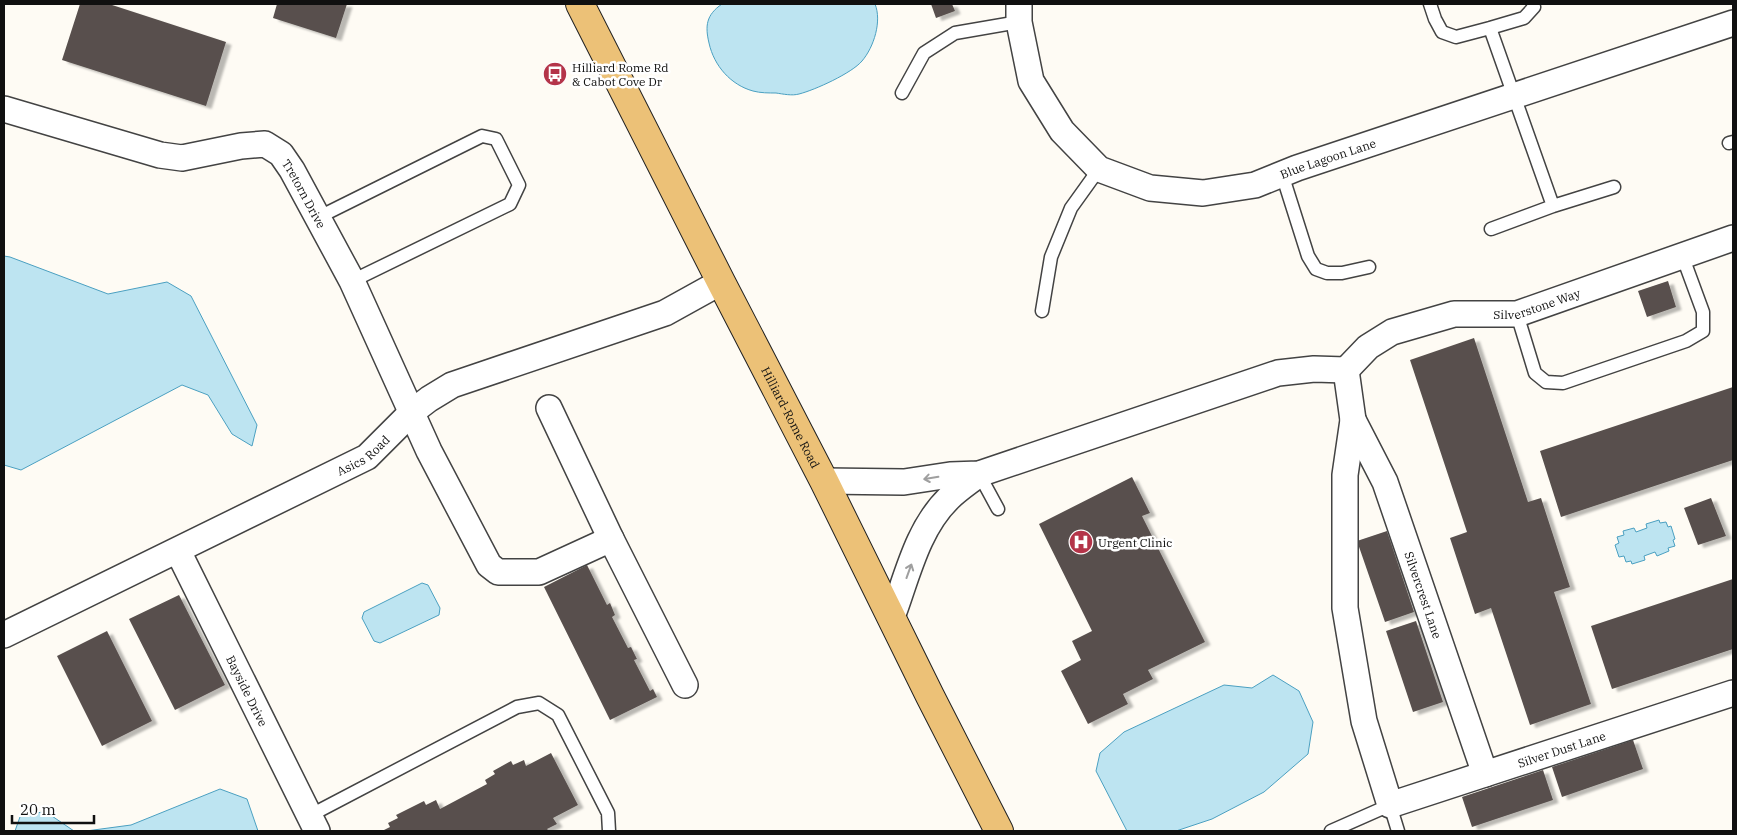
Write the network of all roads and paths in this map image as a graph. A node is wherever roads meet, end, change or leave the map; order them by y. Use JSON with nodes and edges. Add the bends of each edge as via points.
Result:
{"nodes":[{"id":1,"x":580,"y":4,"type":"edge"},
{"id":2,"x":1430,"y":4,"type":"edge"},
{"id":3,"x":1533,"y":4,"type":"edge"},
{"id":4,"x":1019,"y":13,"type":"edge"},
{"id":5,"x":1733,"y":23,"type":"edge"},
{"id":6,"x":1490,"y":28,"type":"junction"},
{"id":7,"x":902,"y":93,"type":"dead end"},
{"id":8,"x":1513,"y":95,"type":"junction"},
{"id":9,"x":4,"y":109,"type":"edge"},
{"id":10,"x":1099,"y":169,"type":"junction"},
{"id":11,"x":1282,"y":174,"type":"junction"},
{"id":12,"x":1614,"y":187,"type":"dead end"},
{"id":13,"x":1554,"y":206,"type":"junction"},
{"id":14,"x":317,"y":218,"type":"junction"},
{"id":15,"x":1492,"y":228,"type":"dead end"},
{"id":16,"x":1733,"y":238,"type":"edge"},
{"id":17,"x":1682,"y":255,"type":"junction"},
{"id":18,"x":1369,"y":268,"type":"dead end"},
{"id":19,"x":352,"y":281,"type":"junction"},
{"id":20,"x":721,"y":282,"type":"junction"},
{"id":21,"x":1042,"y":311,"type":"dead end"},
{"id":22,"x":1517,"y":314,"type":"junction"},
{"id":23,"x":1346,"y":370,"type":"junction"},
{"id":24,"x":549,"y":408,"type":"dead end"},
{"id":25,"x":412,"y":412,"type":"junction"},
{"id":26,"x":1353,"y":420,"type":"junction"},
{"id":27,"x":980,"y":474,"type":"junction"},
{"id":28,"x":824,"y":481,"type":"junction"},
{"id":29,"x":998,"y":509,"type":"dead end"},
{"id":30,"x":611,"y":539,"type":"junction"},
{"id":31,"x":178,"y":551,"type":"junction"},
{"id":32,"x":892,"y":617,"type":"junction"},
{"id":33,"x":4,"y":635,"type":"edge"},
{"id":34,"x":685,"y":685,"type":"dead end"},
{"id":35,"x":1733,"y":693,"type":"edge"},
{"id":36,"x":1485,"y":774,"type":"junction"},
{"id":37,"x":1390,"y":805,"type":"junction"},
{"id":38,"x":313,"y":824,"type":"edge"},
{"id":39,"x":609,"y":831,"type":"edge"},
{"id":40,"x":999,"y":831,"type":"edge"},
{"id":41,"x":1330,"y":831,"type":"edge"},
{"id":42,"x":1398,"y":831,"type":"edge"}],
"edges":[{"from":1,"to":20,"type":"main road","name":"Hilliard-Rome Road"},
{"from":2,"to":6,"type":"lane","via":[[1442,32],[1456,37]]},
{"from":3,"to":6,"type":"lane","via":[[1524,18]]},
{"from":4,"to":7,"type":"lane","via":[[955,33],[924,53]]},
{"from":4,"to":10,"type":"street","name":"Blue Lagoon Lane","via":[[1031,81],[1062,131]]},
{"from":5,"to":8,"type":"street","name":"Blue Lagoon Lane"},
{"from":6,"to":8,"type":"lane"},
{"from":8,"to":11,"type":"street","name":"Blue Lagoon Lane"},
{"from":8,"to":13,"type":"lane"},
{"from":9,"to":14,"type":"street","name":"Tretorn Drive","via":[[160,155],[182,158],[265,144],[282,154]]},
{"from":10,"to":11,"type":"street","name":"Blue Lagoon Lane","via":[[1150,188],[1203,193],[1254,185]]},
{"from":10,"to":21,"type":"lane","via":[[1071,208],[1051,257]]},
{"from":11,"to":18,"type":"lane","via":[[1303,243],[1316,268],[1327,274]]},
{"from":12,"to":13,"type":"lane"},
{"from":13,"to":15,"type":"lane"},
{"from":14,"to":19,"type":"street","name":"Tretorn Drive"},
{"from":14,"to":19,"type":"lane","via":[[482,136],[496,138],[519,185],[510,204]]},
{"from":16,"to":17,"type":"street","name":"Silverstone Way"},
{"from":17,"to":22,"type":"street","name":"Silverstone Way"},
{"from":17,"to":22,"type":"lane","via":[[1702,312],[1703,331],[1686,341],[1563,382],[1546,382],[1535,373]]},
{"from":19,"to":25,"type":"street","name":"Tretorn Drive"},
{"from":20,"to":25,"type":"street","name":"Asics Road","via":[[664,312],[452,385]]},
{"from":20,"to":28,"type":"main road","name":"Hilliard-Rome Road"},
{"from":22,"to":23,"type":"street","name":"Silverstone Way","via":[[1454,314],[1392,332],[1368,347]]},
{"from":23,"to":26,"type":"street"},
{"from":23,"to":27,"type":"street","via":[[1278,373]]},
{"from":24,"to":30,"type":"street"},
{"from":25,"to":30,"type":"street","name":"Tretorn Drive","via":[[428,451],[477,546],[489,565],[498,572],[539,572]]},
{"from":25,"to":31,"type":"street","name":"Asics Road","via":[[367,457]]},
{"from":26,"to":36,"type":"street","name":"Silvercrest Lane","via":[[1385,482]]},
{"from":26,"to":37,"type":"street","via":[[1345,474],[1345,608],[1364,720]]},
{"from":27,"to":28,"type":"street","one_way":true,"via":[[904,482]]},
{"from":27,"to":29,"type":"lane"},
{"from":32,"to":27,"type":"street","one_way":true,"via":[[930,522],[949,498]]},
{"from":28,"to":32,"type":"main road","name":"Hilliard-Rome Road"},
{"from":30,"to":34,"type":"street"},
{"from":31,"to":33,"type":"street","name":"Asics Road"},
{"from":31,"to":38,"type":"street","name":"Bayside Drive"},
{"from":32,"to":40,"type":"main road","name":"Hilliard-Rome Road"},
{"from":35,"to":36,"type":"street","name":"Silver Dust Lane"},
{"from":36,"to":37,"type":"street","name":"Silver Dust Lane"},
{"from":37,"to":41,"type":"lane"},
{"from":37,"to":42,"type":"lane"},
{"from":38,"to":39,"type":"lane","via":[[517,707],[539,703],[558,715],[608,813]]}]}
